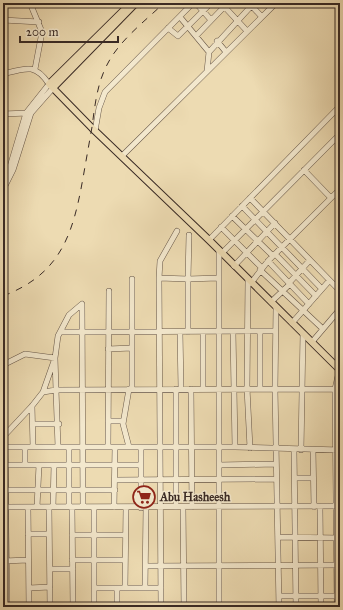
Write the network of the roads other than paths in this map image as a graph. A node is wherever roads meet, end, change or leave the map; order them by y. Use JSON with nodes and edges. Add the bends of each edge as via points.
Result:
{"nodes":[{"id":1,"x":30,"y":3,"type":"edge"},
{"id":2,"x":131,"y":3,"type":"edge"},
{"id":3,"x":136,"y":3,"type":"edge"},
{"id":4,"x":193,"y":3,"type":"edge"},
{"id":5,"x":196,"y":3,"type":"edge"},
{"id":6,"x":211,"y":3,"type":"edge"},
{"id":7,"x":276,"y":3,"type":"edge"},
{"id":8,"x":251,"y":4,"type":"edge"},
{"id":9,"x":222,"y":5,"type":"edge"},
{"id":10,"x":203,"y":11,"type":"junction"},
{"id":11,"x":180,"y":17,"type":"junction"},
{"id":12,"x":262,"y":17,"type":"junction"},
{"id":13,"x":3,"y":20,"type":"edge"},
{"id":14,"x":211,"y":20,"type":"junction"},
{"id":15,"x":236,"y":21,"type":"junction"},
{"id":16,"x":39,"y":22,"type":"junction"},
{"id":17,"x":188,"y":26,"type":"junction"},
{"id":18,"x":168,"y":28,"type":"junction"},
{"id":19,"x":247,"y":31,"type":"junction"},
{"id":20,"x":196,"y":36,"type":"junction"},
{"id":21,"x":217,"y":41,"type":"junction"},
{"id":22,"x":209,"y":52,"type":"junction"},
{"id":23,"x":226,"y":52,"type":"junction"},
{"id":24,"x":36,"y":69,"type":"junction"},
{"id":25,"x":207,"y":71,"type":"junction"},
{"id":26,"x":3,"y":74,"type":"edge"},
{"id":27,"x":51,"y":86,"type":"junction"},
{"id":28,"x":340,"y":106,"type":"edge"},
{"id":29,"x":28,"y":113,"type":"junction"},
{"id":30,"x":3,"y":114,"type":"edge"},
{"id":31,"x":95,"y":131,"type":"junction"},
{"id":32,"x":340,"y":134,"type":"edge"},
{"id":33,"x":122,"y":156,"type":"junction"},
{"id":34,"x":304,"y":170,"type":"junction"},
{"id":35,"x":3,"y":182,"type":"edge"},
{"id":36,"x":340,"y":189,"type":"edge"},
{"id":37,"x":3,"y":190,"type":"edge"},
{"id":38,"x":250,"y":198,"type":"junction"},
{"id":39,"x":331,"y":198,"type":"junction"},
{"id":40,"x":242,"y":206,"type":"junction"},
{"id":41,"x":264,"y":211,"type":"junction"},
{"id":42,"x":232,"y":216,"type":"junction"},
{"id":43,"x":255,"y":220,"type":"junction"},
{"id":44,"x":275,"y":223,"type":"junction"},
{"id":45,"x":221,"y":227,"type":"junction"},
{"id":46,"x":245,"y":229,"type":"junction"},
{"id":47,"x":177,"y":231,"type":"dead end"},
{"id":48,"x":266,"y":231,"type":"junction"},
{"id":49,"x":189,"y":235,"type":"dead end"},
{"id":50,"x":290,"y":239,"type":"junction"},
{"id":51,"x":209,"y":240,"type":"junction"},
{"id":52,"x":234,"y":240,"type":"junction"},
{"id":53,"x":257,"y":241,"type":"junction"},
{"id":54,"x":282,"y":247,"type":"junction"},
{"id":55,"x":220,"y":251,"type":"junction"},
{"id":56,"x":247,"y":252,"type":"junction"},
{"id":57,"x":274,"y":255,"type":"junction"},
{"id":58,"x":310,"y":260,"type":"junction"},
{"id":59,"x":268,"y":261,"type":"junction"},
{"id":60,"x":234,"y":266,"type":"junction"},
{"id":61,"x":303,"y":268,"type":"junction"},
{"id":62,"x":261,"y":269,"type":"junction"},
{"id":63,"x":295,"y":276,"type":"junction"},
{"id":64,"x":132,"y":278,"type":"dead end"},
{"id":65,"x":159,"y":278,"type":"junction"},
{"id":66,"x":188,"y":278,"type":"junction"},
{"id":67,"x":218,"y":278,"type":"junction"},
{"id":68,"x":329,"y":280,"type":"junction"},
{"id":69,"x":250,"y":281,"type":"junction"},
{"id":70,"x":290,"y":283,"type":"junction"},
{"id":71,"x":322,"y":289,"type":"junction"},
{"id":72,"x":109,"y":291,"type":"dead end"},
{"id":73,"x":282,"y":291,"type":"junction"},
{"id":74,"x":340,"y":291,"type":"edge"},
{"id":75,"x":316,"y":296,"type":"junction"},
{"id":76,"x":271,"y":302,"type":"junction"},
{"id":77,"x":309,"y":304,"type":"junction"},
{"id":78,"x":276,"y":308,"type":"junction"},
{"id":79,"x":340,"y":309,"type":"edge"},
{"id":80,"x":303,"y":310,"type":"junction"},
{"id":81,"x":292,"y":323,"type":"junction"},
{"id":82,"x":324,"y":329,"type":"junction"},
{"id":83,"x":260,"y":331,"type":"junction"},
{"id":84,"x":275,"y":331,"type":"junction"},
{"id":85,"x":61,"y":332,"type":"junction"},
{"id":86,"x":180,"y":332,"type":"junction"},
{"id":87,"x":188,"y":332,"type":"junction"},
{"id":88,"x":203,"y":332,"type":"junction"},
{"id":89,"x":218,"y":332,"type":"junction"},
{"id":90,"x":233,"y":332,"type":"junction"},
{"id":91,"x":247,"y":332,"type":"junction"},
{"id":92,"x":83,"y":333,"type":"junction"},
{"id":93,"x":108,"y":333,"type":"junction"},
{"id":94,"x":132,"y":333,"type":"junction"},
{"id":95,"x":159,"y":333,"type":"junction"},
{"id":96,"x":303,"y":333,"type":"junction"},
{"id":97,"x":312,"y":342,"type":"junction"},
{"id":98,"x":132,"y":348,"type":"junction"},
{"id":99,"x":108,"y":349,"type":"junction"},
{"id":100,"x":55,"y":358,"type":"junction"},
{"id":101,"x":3,"y":365,"type":"edge"},
{"id":102,"x":340,"y":368,"type":"edge"},
{"id":103,"x":234,"y":388,"type":"junction"},
{"id":104,"x":247,"y":388,"type":"junction"},
{"id":105,"x":260,"y":388,"type":"junction"},
{"id":106,"x":108,"y":389,"type":"junction"},
{"id":107,"x":131,"y":389,"type":"junction"},
{"id":108,"x":160,"y":389,"type":"junction"},
{"id":109,"x":179,"y":389,"type":"junction"},
{"id":110,"x":191,"y":389,"type":"junction"},
{"id":111,"x":203,"y":389,"type":"junction"},
{"id":112,"x":218,"y":389,"type":"junction"},
{"id":113,"x":274,"y":389,"type":"junction"},
{"id":114,"x":302,"y":389,"type":"junction"},
{"id":115,"x":56,"y":390,"type":"junction"},
{"id":116,"x":84,"y":390,"type":"junction"},
{"id":117,"x":335,"y":390,"type":"junction"},
{"id":118,"x":43,"y":392,"type":"junction"},
{"id":119,"x":32,"y":406,"type":"junction"},
{"id":120,"x":108,"y":421,"type":"junction"},
{"id":121,"x":124,"y":421,"type":"junction"},
{"id":122,"x":33,"y":424,"type":"junction"},
{"id":123,"x":59,"y":424,"type":"junction"},
{"id":124,"x":3,"y":437,"type":"edge"},
{"id":125,"x":83,"y":446,"type":"junction"},
{"id":126,"x":4,"y":447,"type":"edge"},
{"id":127,"x":24,"y":447,"type":"junction"},
{"id":128,"x":33,"y":447,"type":"junction"},
{"id":129,"x":58,"y":447,"type":"junction"},
{"id":130,"x":68,"y":447,"type":"junction"},
{"id":131,"x":108,"y":447,"type":"junction"},
{"id":132,"x":115,"y":447,"type":"junction"},
{"id":133,"x":128,"y":447,"type":"junction"},
{"id":134,"x":141,"y":447,"type":"junction"},
{"id":135,"x":160,"y":447,"type":"junction"},
{"id":136,"x":191,"y":447,"type":"junction"},
{"id":137,"x":235,"y":447,"type":"junction"},
{"id":138,"x":177,"y":448,"type":"junction"},
{"id":139,"x":219,"y":448,"type":"junction"},
{"id":140,"x":250,"y":448,"type":"junction"},
{"id":141,"x":275,"y":448,"type":"junction"},
{"id":142,"x":294,"y":450,"type":"junction"},
{"id":143,"x":301,"y":450,"type":"junction"},
{"id":144,"x":313,"y":450,"type":"junction"},
{"id":145,"x":338,"y":450,"type":"edge"},
{"id":146,"x":276,"y":464,"type":"junction"},
{"id":147,"x":4,"y":465,"type":"edge"},
{"id":148,"x":25,"y":465,"type":"junction"},
{"id":149,"x":39,"y":465,"type":"junction"},
{"id":150,"x":68,"y":465,"type":"junction"},
{"id":151,"x":115,"y":465,"type":"junction"},
{"id":152,"x":141,"y":465,"type":"junction"},
{"id":153,"x":219,"y":465,"type":"junction"},
{"id":154,"x":54,"y":466,"type":"junction"},
{"id":155,"x":83,"y":466,"type":"junction"},
{"id":156,"x":295,"y":478,"type":"junction"},
{"id":157,"x":313,"y":478,"type":"junction"},
{"id":158,"x":177,"y":479,"type":"junction"},
{"id":159,"x":276,"y":479,"type":"junction"},
{"id":160,"x":115,"y":480,"type":"junction"},
{"id":161,"x":141,"y":480,"type":"junction"},
{"id":162,"x":160,"y":480,"type":"junction"},
{"id":163,"x":192,"y":480,"type":"junction"},
{"id":164,"x":219,"y":480,"type":"junction"},
{"id":165,"x":4,"y":490,"type":"edge"},
{"id":166,"x":38,"y":490,"type":"junction"},
{"id":167,"x":54,"y":490,"type":"junction"},
{"id":168,"x":69,"y":490,"type":"junction"},
{"id":169,"x":83,"y":490,"type":"junction"},
{"id":170,"x":114,"y":490,"type":"junction"},
{"id":171,"x":317,"y":506,"type":"junction"},
{"id":172,"x":338,"y":506,"type":"edge"},
{"id":173,"x":28,"y":507,"type":"junction"},
{"id":174,"x":37,"y":507,"type":"junction"},
{"id":175,"x":51,"y":507,"type":"junction"},
{"id":176,"x":71,"y":507,"type":"junction"},
{"id":177,"x":83,"y":507,"type":"junction"},
{"id":178,"x":94,"y":507,"type":"junction"},
{"id":179,"x":114,"y":507,"type":"junction"},
{"id":180,"x":183,"y":507,"type":"junction"},
{"id":181,"x":192,"y":507,"type":"junction"},
{"id":182,"x":220,"y":507,"type":"junction"},
{"id":183,"x":278,"y":507,"type":"junction"},
{"id":184,"x":295,"y":507,"type":"junction"},
{"id":185,"x":4,"y":508,"type":"edge"},
{"id":186,"x":126,"y":508,"type":"junction"},
{"id":187,"x":144,"y":508,"type":"junction"},
{"id":188,"x":160,"y":508,"type":"junction"},
{"id":189,"x":176,"y":508,"type":"junction"},
{"id":190,"x":28,"y":534,"type":"junction"},
{"id":191,"x":49,"y":534,"type":"junction"},
{"id":192,"x":94,"y":534,"type":"junction"},
{"id":193,"x":72,"y":535,"type":"junction"},
{"id":194,"x":125,"y":535,"type":"junction"},
{"id":195,"x":278,"y":537,"type":"junction"},
{"id":196,"x":295,"y":538,"type":"junction"},
{"id":197,"x":320,"y":538,"type":"junction"},
{"id":198,"x":339,"y":538,"type":"edge"},
{"id":199,"x":28,"y":560,"type":"junction"},
{"id":200,"x":72,"y":560,"type":"junction"},
{"id":201,"x":94,"y":560,"type":"junction"},
{"id":202,"x":125,"y":560,"type":"junction"},
{"id":203,"x":5,"y":561,"type":"edge"},
{"id":204,"x":279,"y":565,"type":"junction"},
{"id":205,"x":295,"y":565,"type":"junction"},
{"id":206,"x":320,"y":565,"type":"junction"},
{"id":207,"x":339,"y":565,"type":"edge"},
{"id":208,"x":146,"y":566,"type":"junction"},
{"id":209,"x":161,"y":566,"type":"junction"},
{"id":210,"x":184,"y":566,"type":"junction"},
{"id":211,"x":220,"y":566,"type":"junction"},
{"id":212,"x":50,"y":569,"type":"junction"},
{"id":213,"x":72,"y":569,"type":"junction"},
{"id":214,"x":50,"y":587,"type":"junction"},
{"id":215,"x":29,"y":588,"type":"junction"},
{"id":216,"x":94,"y":588,"type":"junction"},
{"id":217,"x":117,"y":588,"type":"junction"},
{"id":218,"x":125,"y":588,"type":"junction"},
{"id":219,"x":145,"y":588,"type":"junction"},
{"id":220,"x":161,"y":588,"type":"junction"},
{"id":221,"x":279,"y":596,"type":"junction"},
{"id":222,"x":296,"y":596,"type":"junction"},
{"id":223,"x":320,"y":596,"type":"junction"},
{"id":224,"x":339,"y":596,"type":"edge"},
{"id":225,"x":7,"y":607,"type":"edge"},
{"id":226,"x":29,"y":607,"type":"edge"},
{"id":227,"x":50,"y":607,"type":"edge"},
{"id":228,"x":73,"y":607,"type":"edge"},
{"id":229,"x":94,"y":607,"type":"edge"},
{"id":230,"x":117,"y":607,"type":"edge"},
{"id":231,"x":161,"y":607,"type":"edge"},
{"id":232,"x":184,"y":607,"type":"edge"},
{"id":233,"x":220,"y":607,"type":"edge"},
{"id":234,"x":279,"y":607,"type":"edge"},
{"id":235,"x":296,"y":607,"type":"edge"},
{"id":236,"x":321,"y":607,"type":"edge"},
{"id":237,"x":337,"y":607,"type":"edge"}],
"edges":[{"from":1,"to":16,"type":"street"},
{"from":2,"to":27,"type":"main road"},
{"from":3,"to":27,"type":"main road"},
{"from":4,"to":11,"type":"street"},
{"from":5,"to":10,"type":"street"},
{"from":6,"to":10,"type":"street"},
{"from":7,"to":12,"type":"street"},
{"from":8,"to":12,"type":"street"},
{"from":8,"to":15,"type":"street"},
{"from":9,"to":14,"type":"street"},
{"from":9,"to":15,"type":"street"},
{"from":10,"to":14,"type":"street"},
{"from":10,"to":17,"type":"street"},
{"from":11,"to":17,"type":"street"},
{"from":11,"to":18,"type":"street"},
{"from":12,"to":19,"type":"street"},
{"from":13,"to":16,"type":"street"},
{"from":14,"to":20,"type":"street"},
{"from":15,"to":19,"type":"street"},
{"from":15,"to":21,"type":"street"},
{"from":16,"to":24,"type":"street","via":[[42,37]]},
{"from":17,"to":18,"type":"street","via":[[178,36]]},
{"from":17,"to":20,"type":"street"},
{"from":18,"to":31,"type":"street","via":[[105,92],[98,108]]},
{"from":19,"to":23,"type":"street"},
{"from":20,"to":22,"type":"street"},
{"from":21,"to":22,"type":"street"},
{"from":21,"to":23,"type":"street"},
{"from":22,"to":25,"type":"street"},
{"from":23,"to":25,"type":"street"},
{"from":24,"to":26,"type":"street"},
{"from":24,"to":27,"type":"street"},
{"from":25,"to":33,"type":"street"},
{"from":27,"to":29,"type":"street"},
{"from":27,"to":31,"type":"main road"},
{"from":28,"to":38,"type":"street"},
{"from":29,"to":30,"type":"street"},
{"from":29,"to":35,"type":"street"},
{"from":29,"to":37,"type":"street","via":[[13,170]]},
{"from":31,"to":33,"type":"main road"},
{"from":32,"to":34,"type":"street"},
{"from":33,"to":51,"type":"main road"},
{"from":34,"to":39,"type":"street"},
{"from":34,"to":41,"type":"street"},
{"from":36,"to":39,"type":"street"},
{"from":38,"to":40,"type":"street"},
{"from":38,"to":41,"type":"street"},
{"from":39,"to":50,"type":"street"},
{"from":40,"to":42,"type":"street"},
{"from":40,"to":43,"type":"street"},
{"from":41,"to":43,"type":"street"},
{"from":41,"to":44,"type":"street"},
{"from":42,"to":45,"type":"street"},
{"from":42,"to":46,"type":"street"},
{"from":43,"to":46,"type":"street"},
{"from":43,"to":48,"type":"street"},
{"from":44,"to":48,"type":"street"},
{"from":44,"to":50,"type":"street"},
{"from":45,"to":51,"type":"street"},
{"from":45,"to":52,"type":"street"},
{"from":46,"to":52,"type":"street"},
{"from":46,"to":53,"type":"street"},
{"from":47,"to":65,"type":"street","via":[[160,261]]},
{"from":48,"to":53,"type":"street"},
{"from":48,"to":54,"type":"street"},
{"from":49,"to":66,"type":"street"},
{"from":50,"to":54,"type":"street"},
{"from":50,"to":58,"type":"street"},
{"from":51,"to":55,"type":"main road"},
{"from":52,"to":55,"type":"street"},
{"from":52,"to":56,"type":"street"},
{"from":53,"to":56,"type":"street"},
{"from":53,"to":57,"type":"street"},
{"from":54,"to":57,"type":"street"},
{"from":54,"to":61,"type":"street"},
{"from":55,"to":60,"type":"main road"},
{"from":55,"to":67,"type":"street"},
{"from":56,"to":60,"type":"street"},
{"from":56,"to":62,"type":"street"},
{"from":57,"to":59,"type":"street"},
{"from":57,"to":63,"type":"street"},
{"from":58,"to":61,"type":"street"},
{"from":58,"to":68,"type":"street"},
{"from":59,"to":62,"type":"street"},
{"from":59,"to":70,"type":"street"},
{"from":60,"to":69,"type":"main road"},
{"from":61,"to":63,"type":"street"},
{"from":61,"to":71,"type":"street"},
{"from":62,"to":69,"type":"street"},
{"from":62,"to":73,"type":"street"},
{"from":63,"to":70,"type":"street"},
{"from":63,"to":75,"type":"street"},
{"from":64,"to":94,"type":"street"},
{"from":65,"to":66,"type":"street"},
{"from":65,"to":95,"type":"street"},
{"from":66,"to":67,"type":"street"},
{"from":66,"to":87,"type":"street"},
{"from":67,"to":89,"type":"street"},
{"from":68,"to":71,"type":"street"},
{"from":68,"to":74,"type":"street"},
{"from":69,"to":76,"type":"main road"},
{"from":69,"to":91,"type":"street"},
{"from":70,"to":73,"type":"street"},
{"from":70,"to":77,"type":"street"},
{"from":71,"to":75,"type":"street"},
{"from":72,"to":93,"type":"street"},
{"from":73,"to":76,"type":"street"},
{"from":73,"to":80,"type":"street"},
{"from":75,"to":77,"type":"street"},
{"from":76,"to":78,"type":"main road"},
{"from":77,"to":80,"type":"street"},
{"from":78,"to":81,"type":"main road"},
{"from":78,"to":84,"type":"street"},
{"from":79,"to":82,"type":"street"},
{"from":80,"to":81,"type":"street"},
{"from":80,"to":82,"type":"street"},
{"from":81,"to":96,"type":"main road"},
{"from":82,"to":97,"type":"street"},
{"from":83,"to":84,"type":"street"},
{"from":83,"to":91,"type":"street"},
{"from":83,"to":105,"type":"street"},
{"from":84,"to":113,"type":"street"},
{"from":85,"to":92,"type":"street"},
{"from":85,"to":92,"type":"street","via":[[69,315],[81,304]]},
{"from":85,"to":100,"type":"street","via":[[58,336]]},
{"from":86,"to":87,"type":"street"},
{"from":86,"to":95,"type":"street"},
{"from":86,"to":109,"type":"street"},
{"from":87,"to":88,"type":"street"},
{"from":88,"to":89,"type":"street"},
{"from":88,"to":111,"type":"street"},
{"from":89,"to":90,"type":"street"},
{"from":89,"to":112,"type":"street"},
{"from":90,"to":91,"type":"street"},
{"from":90,"to":103,"type":"street"},
{"from":91,"to":104,"type":"street"},
{"from":92,"to":93,"type":"street"},
{"from":92,"to":116,"type":"street"},
{"from":93,"to":94,"type":"street"},
{"from":93,"to":99,"type":"street"},
{"from":94,"to":95,"type":"street"},
{"from":94,"to":98,"type":"street"},
{"from":95,"to":108,"type":"street"},
{"from":96,"to":97,"type":"main road"},
{"from":96,"to":114,"type":"street"},
{"from":97,"to":102,"type":"main road"},
{"from":98,"to":99,"type":"street"},
{"from":98,"to":107,"type":"street"},
{"from":99,"to":106,"type":"street"},
{"from":100,"to":101,"type":"street","via":[[25,354]]},
{"from":100,"to":115,"type":"street"},
{"from":100,"to":118,"type":"street"},
{"from":102,"to":117,"type":"street"},
{"from":103,"to":104,"type":"street"},
{"from":103,"to":112,"type":"street"},
{"from":103,"to":137,"type":"street"},
{"from":104,"to":105,"type":"street"},
{"from":104,"to":140,"type":"street"},
{"from":105,"to":113,"type":"street"},
{"from":106,"to":107,"type":"street"},
{"from":106,"to":116,"type":"street"},
{"from":106,"to":120,"type":"street"},
{"from":107,"to":108,"type":"street"},
{"from":107,"to":121,"type":"street"},
{"from":108,"to":109,"type":"street"},
{"from":108,"to":135,"type":"street"},
{"from":109,"to":110,"type":"street"},
{"from":109,"to":138,"type":"street"},
{"from":110,"to":111,"type":"street"},
{"from":110,"to":136,"type":"street"},
{"from":111,"to":112,"type":"street"},
{"from":112,"to":139,"type":"street"},
{"from":113,"to":114,"type":"street"},
{"from":113,"to":141,"type":"street"},
{"from":114,"to":117,"type":"street"},
{"from":114,"to":143,"type":"street"},
{"from":115,"to":116,"type":"street"},
{"from":115,"to":118,"type":"street"},
{"from":115,"to":123,"type":"street"},
{"from":116,"to":125,"type":"street"},
{"from":117,"to":145,"type":"street"},
{"from":118,"to":119,"type":"street"},
{"from":119,"to":122,"type":"street"},
{"from":119,"to":124,"type":"street"},
{"from":120,"to":121,"type":"street"},
{"from":120,"to":131,"type":"street"},
{"from":121,"to":133,"type":"street"},
{"from":122,"to":123,"type":"street"},
{"from":122,"to":128,"type":"street"},
{"from":123,"to":129,"type":"street"},
{"from":125,"to":130,"type":"street"},
{"from":125,"to":131,"type":"street"},
{"from":125,"to":155,"type":"street"},
{"from":126,"to":127,"type":"street"},
{"from":126,"to":147,"type":"street"},
{"from":127,"to":128,"type":"street"},
{"from":127,"to":148,"type":"street"},
{"from":128,"to":129,"type":"street"},
{"from":129,"to":130,"type":"street"},
{"from":130,"to":150,"type":"street"},
{"from":131,"to":132,"type":"street"},
{"from":132,"to":133,"type":"street"},
{"from":132,"to":151,"type":"street"},
{"from":133,"to":134,"type":"street"},
{"from":134,"to":135,"type":"street"},
{"from":134,"to":152,"type":"street"},
{"from":135,"to":138,"type":"street"},
{"from":135,"to":162,"type":"street"},
{"from":136,"to":138,"type":"street"},
{"from":136,"to":139,"type":"street"},
{"from":136,"to":163,"type":"street"},
{"from":137,"to":139,"type":"street"},
{"from":137,"to":140,"type":"street"},
{"from":138,"to":158,"type":"street"},
{"from":139,"to":153,"type":"street"},
{"from":140,"to":141,"type":"street"},
{"from":141,"to":142,"type":"street"},
{"from":141,"to":146,"type":"street"},
{"from":142,"to":143,"type":"street"},
{"from":142,"to":156,"type":"street"},
{"from":143,"to":144,"type":"street"},
{"from":144,"to":145,"type":"street"},
{"from":144,"to":157,"type":"street"},
{"from":145,"to":172,"type":"street"},
{"from":146,"to":153,"type":"street"},
{"from":146,"to":159,"type":"street"},
{"from":147,"to":148,"type":"street"},
{"from":147,"to":165,"type":"street"},
{"from":148,"to":149,"type":"street"},
{"from":149,"to":154,"type":"street"},
{"from":149,"to":166,"type":"street"},
{"from":150,"to":154,"type":"street"},
{"from":150,"to":155,"type":"street"},
{"from":150,"to":168,"type":"street"},
{"from":151,"to":152,"type":"street"},
{"from":151,"to":155,"type":"street"},
{"from":151,"to":160,"type":"street"},
{"from":152,"to":161,"type":"street"},
{"from":153,"to":164,"type":"street"},
{"from":154,"to":167,"type":"street"},
{"from":155,"to":169,"type":"street"},
{"from":156,"to":157,"type":"street"},
{"from":156,"to":184,"type":"street"},
{"from":157,"to":171,"type":"street"},
{"from":158,"to":162,"type":"street"},
{"from":158,"to":163,"type":"street"},
{"from":158,"to":189,"type":"street"},
{"from":159,"to":164,"type":"street"},
{"from":159,"to":183,"type":"street"},
{"from":160,"to":161,"type":"street"},
{"from":160,"to":170,"type":"street"},
{"from":161,"to":162,"type":"street"},
{"from":161,"to":187,"type":"street"},
{"from":162,"to":188,"type":"street"},
{"from":163,"to":164,"type":"street"},
{"from":163,"to":181,"type":"street"},
{"from":164,"to":182,"type":"street"},
{"from":165,"to":166,"type":"street"},
{"from":165,"to":185,"type":"street"},
{"from":166,"to":167,"type":"street"},
{"from":166,"to":174,"type":"street"},
{"from":167,"to":168,"type":"street"},
{"from":167,"to":175,"type":"street"},
{"from":168,"to":169,"type":"street"},
{"from":168,"to":176,"type":"street"},
{"from":169,"to":170,"type":"street"},
{"from":169,"to":177,"type":"street"},
{"from":170,"to":179,"type":"street"},
{"from":171,"to":172,"type":"street"},
{"from":171,"to":184,"type":"street"},
{"from":171,"to":197,"type":"street"},
{"from":172,"to":198,"type":"street"},
{"from":173,"to":174,"type":"street"},
{"from":173,"to":185,"type":"street"},
{"from":173,"to":190,"type":"street"},
{"from":174,"to":175,"type":"street"},
{"from":175,"to":176,"type":"street"},
{"from":175,"to":191,"type":"street"},
{"from":176,"to":177,"type":"street"},
{"from":176,"to":193,"type":"street"},
{"from":177,"to":178,"type":"street"},
{"from":178,"to":179,"type":"street"},
{"from":178,"to":192,"type":"street"},
{"from":179,"to":186,"type":"street"},
{"from":180,"to":181,"type":"street"},
{"from":180,"to":189,"type":"street"},
{"from":180,"to":210,"type":"street"},
{"from":181,"to":182,"type":"street"},
{"from":182,"to":183,"type":"street"},
{"from":182,"to":211,"type":"street"},
{"from":183,"to":184,"type":"street"},
{"from":183,"to":195,"type":"street"},
{"from":184,"to":196,"type":"street"},
{"from":185,"to":203,"type":"street"},
{"from":186,"to":187,"type":"street"},
{"from":186,"to":194,"type":"street"},
{"from":187,"to":188,"type":"street"},
{"from":187,"to":208,"type":"street"},
{"from":188,"to":189,"type":"street"},
{"from":188,"to":209,"type":"street"},
{"from":190,"to":191,"type":"street"},
{"from":190,"to":199,"type":"street"},
{"from":191,"to":212,"type":"street"},
{"from":192,"to":193,"type":"street"},
{"from":192,"to":194,"type":"street"},
{"from":192,"to":201,"type":"street"},
{"from":193,"to":200,"type":"street"},
{"from":194,"to":202,"type":"street"},
{"from":195,"to":196,"type":"street"},
{"from":195,"to":204,"type":"street"},
{"from":196,"to":197,"type":"street"},
{"from":196,"to":205,"type":"street"},
{"from":197,"to":198,"type":"street"},
{"from":197,"to":206,"type":"street"},
{"from":198,"to":207,"type":"street"},
{"from":199,"to":203,"type":"street"},
{"from":199,"to":215,"type":"street"},
{"from":200,"to":201,"type":"street"},
{"from":200,"to":213,"type":"street"},
{"from":201,"to":202,"type":"street"},
{"from":201,"to":216,"type":"street"},
{"from":202,"to":218,"type":"street"},
{"from":203,"to":225,"type":"street"},
{"from":204,"to":205,"type":"street"},
{"from":204,"to":211,"type":"street"},
{"from":204,"to":221,"type":"street"},
{"from":205,"to":206,"type":"street"},
{"from":205,"to":222,"type":"street"},
{"from":206,"to":207,"type":"street"},
{"from":206,"to":223,"type":"street"},
{"from":207,"to":224,"type":"street"},
{"from":208,"to":209,"type":"street"},
{"from":208,"to":219,"type":"street"},
{"from":209,"to":210,"type":"street"},
{"from":209,"to":220,"type":"street"},
{"from":210,"to":211,"type":"street"},
{"from":210,"to":232,"type":"street"},
{"from":211,"to":233,"type":"street"},
{"from":212,"to":213,"type":"street"},
{"from":212,"to":214,"type":"street"},
{"from":213,"to":228,"type":"street"},
{"from":214,"to":215,"type":"street"},
{"from":214,"to":227,"type":"street"},
{"from":215,"to":226,"type":"street"},
{"from":216,"to":217,"type":"street"},
{"from":216,"to":229,"type":"street"},
{"from":217,"to":218,"type":"street"},
{"from":217,"to":230,"type":"street"},
{"from":218,"to":219,"type":"street"},
{"from":219,"to":220,"type":"street"},
{"from":220,"to":231,"type":"street"},
{"from":221,"to":222,"type":"street"},
{"from":221,"to":234,"type":"street"},
{"from":222,"to":223,"type":"street"},
{"from":222,"to":235,"type":"street"},
{"from":223,"to":224,"type":"street"},
{"from":223,"to":236,"type":"street"},
{"from":224,"to":237,"type":"street"}]}
